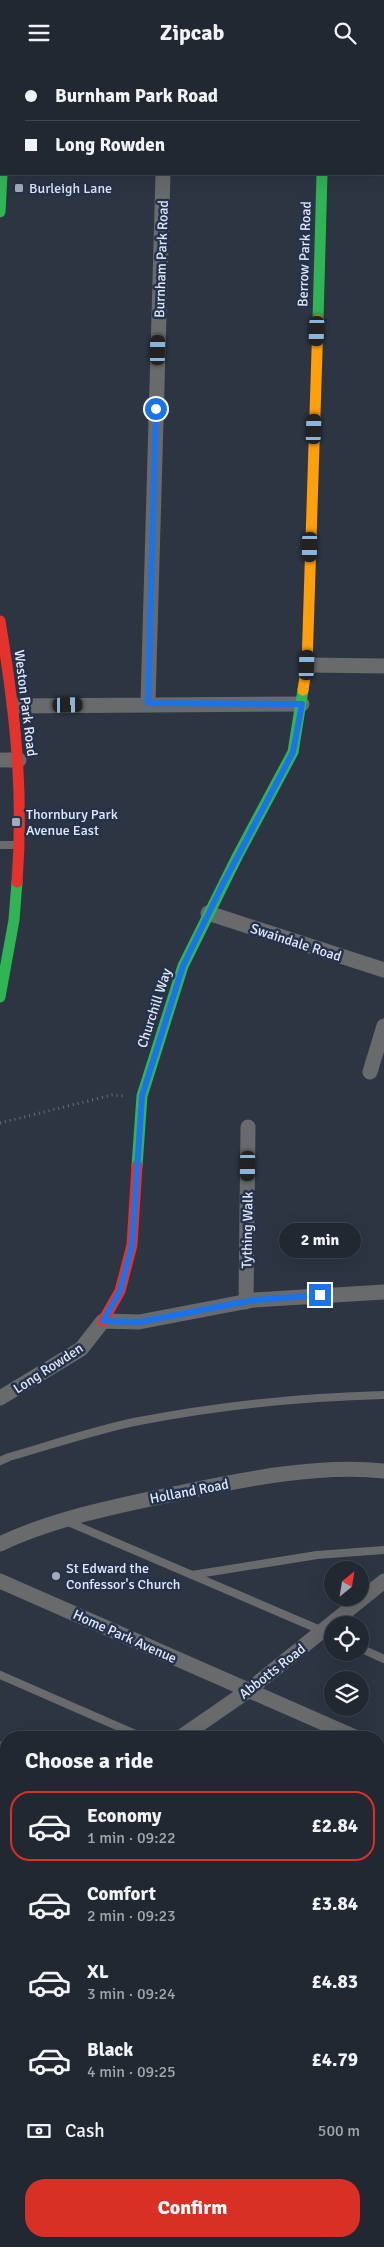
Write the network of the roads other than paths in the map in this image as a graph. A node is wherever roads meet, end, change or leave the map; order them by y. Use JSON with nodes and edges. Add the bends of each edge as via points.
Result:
{"nodes":[{"id":1,"x":2,"y":175,"type":"edge"},
{"id":2,"x":163,"y":175,"type":"edge"},
{"id":3,"x":322,"y":175,"type":"edge"},
{"id":4,"x":0,"y":212,"type":"edge"},
{"id":5,"x":0,"y":621,"type":"edge"},
{"id":6,"x":307,"y":665,"type":"junction"},
{"id":7,"x":384,"y":666,"type":"edge"},
{"id":8,"x":5,"y":683,"type":"edge"},
{"id":9,"x":148,"y":703,"type":"junction"},
{"id":10,"x":302,"y":704,"type":"junction"},
{"id":11,"x":14,"y":706,"type":"junction"},
{"id":12,"x":19,"y":760,"type":"junction"},
{"id":13,"x":0,"y":761,"type":"edge"},
{"id":14,"x":0,"y":845,"type":"edge"},
{"id":15,"x":20,"y":845,"type":"junction"},
{"id":16,"x":208,"y":913,"type":"junction"},
{"id":17,"x":7,"y":920,"type":"edge"},
{"id":18,"x":384,"y":970,"type":"edge"},
{"id":19,"x":0,"y":997,"type":"edge"},
{"id":20,"x":384,"y":1026,"type":"edge"},
{"id":21,"x":370,"y":1072,"type":"dead end"},
{"id":22,"x":248,"y":1127,"type":"dead end"},
{"id":23,"x":384,"y":1292,"type":"edge"},
{"id":24,"x":246,"y":1302,"type":"junction"},
{"id":25,"x":103,"y":1321,"type":"junction"},
{"id":26,"x":384,"y":1395,"type":"edge"},
{"id":27,"x":0,"y":1398,"type":"edge"},
{"id":28,"x":0,"y":1461,"type":"edge"},
{"id":29,"x":384,"y":1471,"type":"edge"},
{"id":30,"x":66,"y":1521,"type":"junction"},
{"id":31,"x":0,"y":1544,"type":"edge"},
{"id":32,"x":384,"y":1550,"type":"edge"},
{"id":33,"x":192,"y":1575,"type":"junction"},
{"id":34,"x":0,"y":1581,"type":"edge"},
{"id":35,"x":382,"y":1585,"type":"edge"},
{"id":36,"x":347,"y":1616,"type":"edge"},
{"id":37,"x":324,"y":1631,"type":"edge"},
{"id":38,"x":324,"y":1636,"type":"edge"},
{"id":39,"x":369,"y":1652,"type":"edge"},
{"id":40,"x":384,"y":1659,"type":"edge"},
{"id":41,"x":0,"y":1675,"type":"edge"},
{"id":42,"x":249,"y":1690,"type":"junction"},
{"id":43,"x":128,"y":1731,"type":"edge"},
{"id":44,"x":190,"y":1731,"type":"edge"},
{"id":45,"x":341,"y":1731,"type":"edge"}],
"edges":[{"from":1,"to":4,"type":"street"},
{"from":2,"to":9,"type":"street","name":"Burnham Park Road"},
{"from":3,"to":6,"type":"street","name":"Berrow Park Road"},
{"from":5,"to":8,"type":"street","name":"Weston Park Road"},
{"from":6,"to":7,"type":"street"},
{"from":6,"to":10,"type":"street","name":"Churchill Way"},
{"from":8,"to":11,"type":"street","name":"Weston Park Road"},
{"from":9,"to":10,"type":"street"},
{"from":9,"to":11,"type":"street"},
{"from":10,"to":16,"type":"street","name":"Churchill Way","via":[[293,752]]},
{"from":11,"to":12,"type":"street","name":"Weston Park Road"},
{"from":12,"to":13,"type":"street"},
{"from":12,"to":15,"type":"street","name":"Weston Park Road"},
{"from":14,"to":15,"type":"lane"},
{"from":15,"to":17,"type":"street","name":"Weston Park Road"},
{"from":16,"to":18,"type":"street","name":"Swaindale Road"},
{"from":16,"to":25,"type":"street","name":"Churchill Way","via":[[183,966],[142,1096],[132,1245],[120,1291]]},
{"from":17,"to":19,"type":"street","name":"Weston Park Road"},
{"from":20,"to":21,"type":"street"},
{"from":22,"to":24,"type":"street","name":"Tything Walk"},
{"from":23,"to":24,"type":"street"},
{"from":24,"to":25,"type":"street","via":[[139,1322]]},
{"from":25,"to":27,"type":"street","name":"Long Rowden","via":[[81,1349]]},
{"from":26,"to":28,"type":"lane","via":[[321,1396],[241,1404],[152,1419]]},
{"from":29,"to":30,"type":"street","name":"Holland Road","via":[[319,1471],[239,1481],[122,1504]]},
{"from":30,"to":31,"type":"street","name":"Holland Road"},
{"from":30,"to":33,"type":"lane"},
{"from":32,"to":33,"type":"lane","via":[[317,1555]]},
{"from":33,"to":37,"type":"lane"},
{"from":34,"to":42,"type":"street","name":"Home Park Avenue"},
{"from":35,"to":36,"type":"street","name":"Abbotts Road"},
{"from":38,"to":42,"type":"street","name":"Abbotts Road"},
{"from":39,"to":40,"type":"lane"},
{"from":41,"to":43,"type":"lane"},
{"from":42,"to":44,"type":"street","name":"Abbotts Road"},
{"from":42,"to":45,"type":"street","name":"Home Park Avenue"}]}
